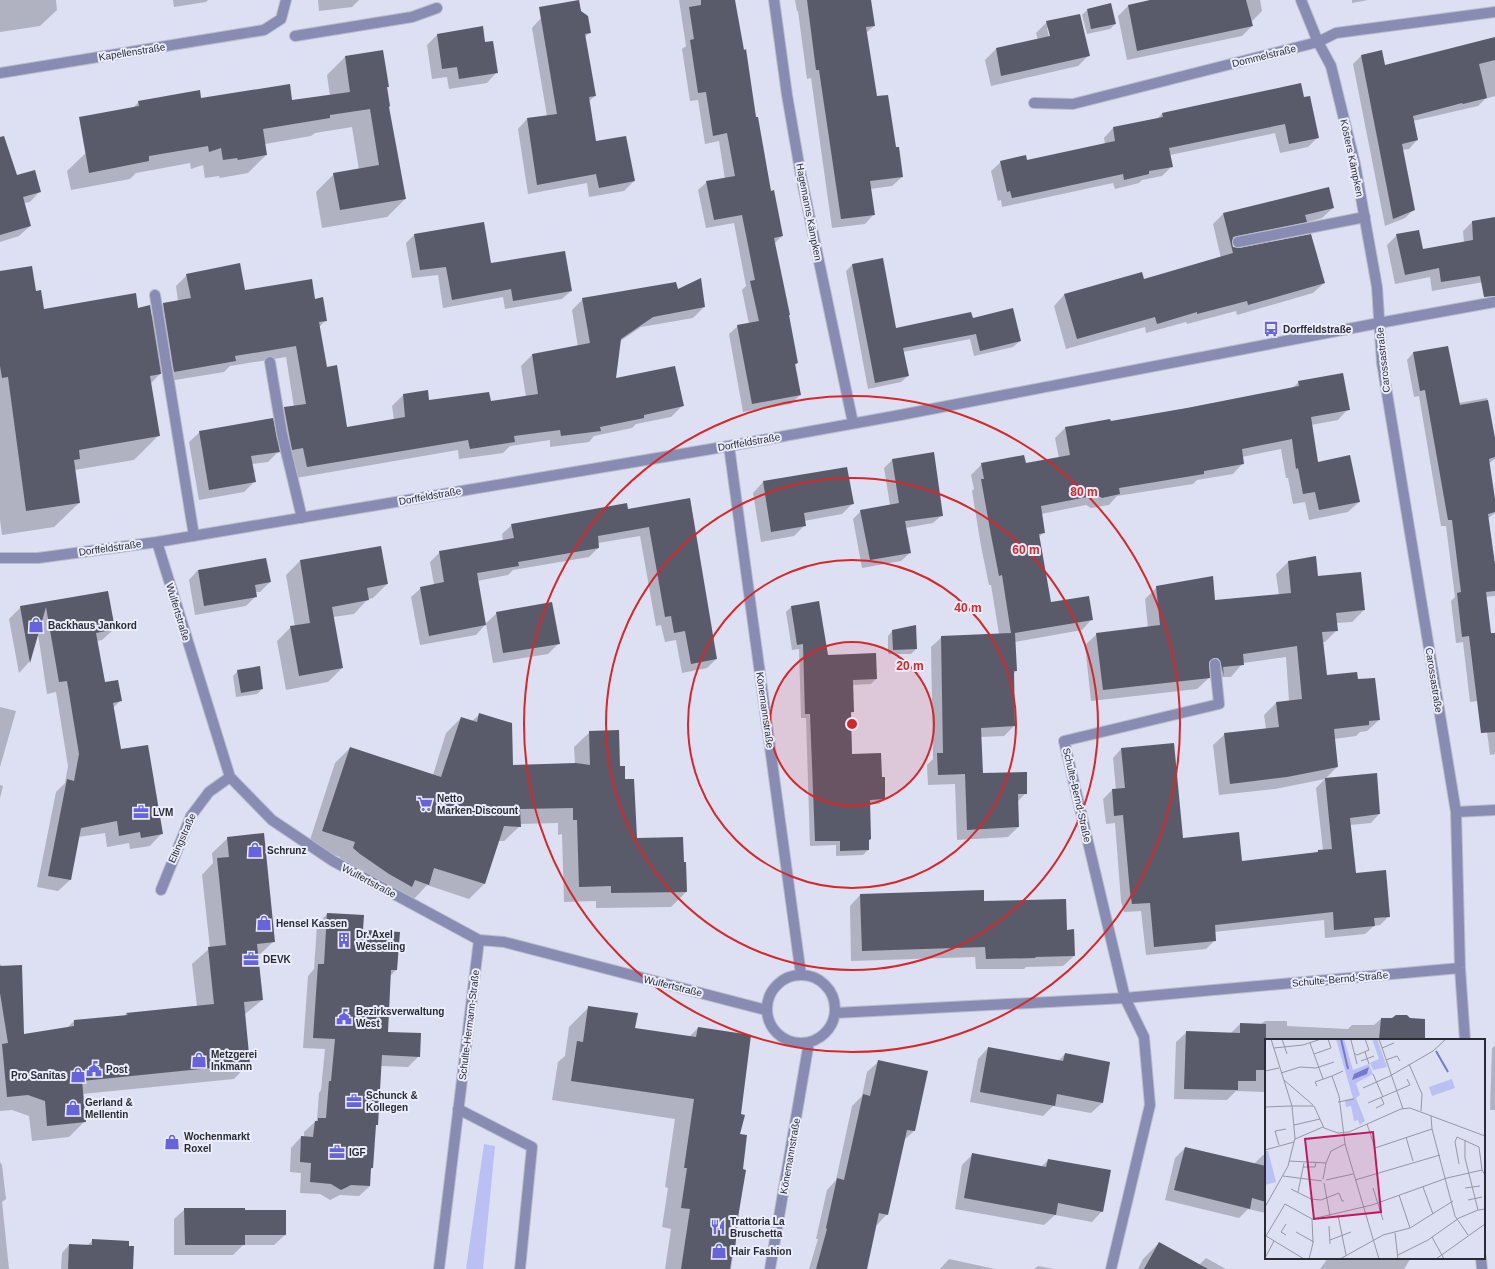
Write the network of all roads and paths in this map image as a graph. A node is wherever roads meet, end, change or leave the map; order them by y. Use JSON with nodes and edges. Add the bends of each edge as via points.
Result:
{"nodes":[{"id":1,"x":286,"y":0,"type":"edge"},
{"id":2,"x":774,"y":0,"type":"edge"},
{"id":3,"x":1301,"y":0,"type":"edge"},
{"id":4,"x":438,"y":8,"type":"dead end"},
{"id":5,"x":1495,"y":12,"type":"edge"},
{"id":6,"x":295,"y":36,"type":"dead end"},
{"id":7,"x":1318,"y":42,"type":"junction"},
{"id":8,"x":0,"y":73,"type":"edge"},
{"id":9,"x":1034,"y":103,"type":"dead end"},
{"id":10,"x":1365,"y":217,"type":"junction"},
{"id":11,"x":1238,"y":242,"type":"dead end"},
{"id":12,"x":156,"y":295,"type":"dead end"},
{"id":13,"x":1495,"y":302,"type":"edge"},
{"id":14,"x":1379,"y":322,"type":"junction"},
{"id":15,"x":270,"y":362,"type":"dead end"},
{"id":16,"x":853,"y":423,"type":"junction"},
{"id":17,"x":730,"y":446,"type":"junction"},
{"id":18,"x":302,"y":518,"type":"junction"},
{"id":19,"x":194,"y":536,"type":"junction"},
{"id":20,"x":157,"y":542,"type":"junction"},
{"id":21,"x":0,"y":558,"type":"edge"},
{"id":22,"x":1215,"y":664,"type":"dead end"},
{"id":23,"x":230,"y":777,"type":"junction"},
{"id":24,"x":1495,"y":810,"type":"edge"},
{"id":25,"x":1456,"y":812,"type":"junction"},
{"id":26,"x":161,"y":890,"type":"dead end"},
{"id":27,"x":479,"y":940,"type":"junction"},
{"id":28,"x":1460,"y":968,"type":"junction"},
{"id":29,"x":801,"y":975,"type":"junction"},
{"id":30,"x":1125,"y":998,"type":"junction"},
{"id":31,"x":766,"y":1010,"type":"junction"},
{"id":32,"x":835,"y":1013,"type":"junction"},
{"id":33,"x":1465,"y":1039,"type":"edge"},
{"id":34,"x":809,"y":1042,"type":"junction"},
{"id":35,"x":458,"y":1109,"type":"junction"},
{"id":36,"x":1481,"y":1259,"type":"edge"},
{"id":37,"x":438,"y":1269,"type":"edge"},
{"id":38,"x":520,"y":1269,"type":"edge"},
{"id":39,"x":770,"y":1269,"type":"edge"},
{"id":40,"x":1111,"y":1269,"type":"edge"},
{"id":41,"x":1482,"y":1269,"type":"edge"}],
"edges":[{"from":1,"to":8,"type":"street","name":"Kapellenstraße","via":[[281,19],[264,30]]},
{"from":2,"to":16,"type":"street","name":"Hagemanns Kämpken","via":[[803,184]]},
{"from":3,"to":7,"type":"street","name":"Kösters Kämpken"},
{"from":4,"to":6,"type":"street","via":[[412,17]]},
{"from":5,"to":7,"type":"street","name":"Dommelstraße","via":[[1336,33]]},
{"from":7,"to":9,"type":"street","name":"Dommelstraße","via":[[1073,104]]},
{"from":7,"to":10,"type":"street","name":"Kösters Kämpken","via":[[1331,66]]},
{"from":10,"to":11,"type":"street"},
{"from":10,"to":14,"type":"street","name":"Kösters Kämpken","via":[[1377,287]]},
{"from":12,"to":19,"type":"street"},
{"from":13,"to":14,"type":"street","name":"Dorffeldstraße"},
{"from":14,"to":16,"type":"street","name":"Dorffeldstraße"},
{"from":14,"to":25,"type":"street","name":"Carossastraße","via":[[1382,363]]},
{"from":15,"to":18,"type":"street","via":[[282,434]]},
{"from":16,"to":17,"type":"street","name":"Dorffeldstraße"},
{"from":17,"to":18,"type":"street","name":"Dorffeldstraße"},
{"from":17,"to":29,"type":"street","name":"Könemannstraße"},
{"from":18,"to":19,"type":"street","name":"Dorffeldstraße"},
{"from":19,"to":20,"type":"street","name":"Dorffeldstraße"},
{"from":20,"to":21,"type":"street","name":"Dorffeldstraße","via":[[38,558]]},
{"from":20,"to":23,"type":"street","name":"Wulfertstraße"},
{"from":22,"to":30,"type":"street","name":"Schulte-Bernd-Straße","via":[[1219,704],[1064,740]]},
{"from":23,"to":26,"type":"street","name":"Eltingstraße","via":[[209,792],[191,816]]},
{"from":23,"to":27,"type":"street","name":"Wulfertstraße","via":[[272,820],[333,861]]},
{"from":24,"to":25,"type":"street"},
{"from":25,"to":28,"type":"street","name":"Carossastraße"},
{"from":27,"to":31,"type":"street","name":"Wulfertstraße","via":[[504,942]]},
{"from":27,"to":35,"type":"street","name":"Schulte-Hermann-Straße"},
{"from":28,"to":30,"type":"street","name":"Schulte-Bernd-Straße"},
{"from":28,"to":33,"type":"street","name":"Carossastraße"},
{"from":29,"to":31,"type":"street","via":[[789,977],[778,983],[769,998]]},
{"from":29,"to":32,"type":"street","via":[[815,978],[826,986],[834,998]]},
{"from":30,"to":32,"type":"street","name":"Schulte-Bernd-Straße"},
{"from":30,"to":40,"type":"street","name":"Schulte-Bernd-Straße","via":[[1144,1036],[1150,1105]]},
{"from":31,"to":34,"type":"street","via":[[771,1026],[778,1035],[788,1041]]},
{"from":32,"to":34,"type":"street","via":[[827,1032]]},
{"from":34,"to":39,"type":"street","name":"Könemannstraße"},
{"from":35,"to":37,"type":"street","name":"Schulte-Hermann-Straße"},
{"from":35,"to":38,"type":"street","via":[[532,1147]]},
{"from":36,"to":41,"type":"street"}]}
